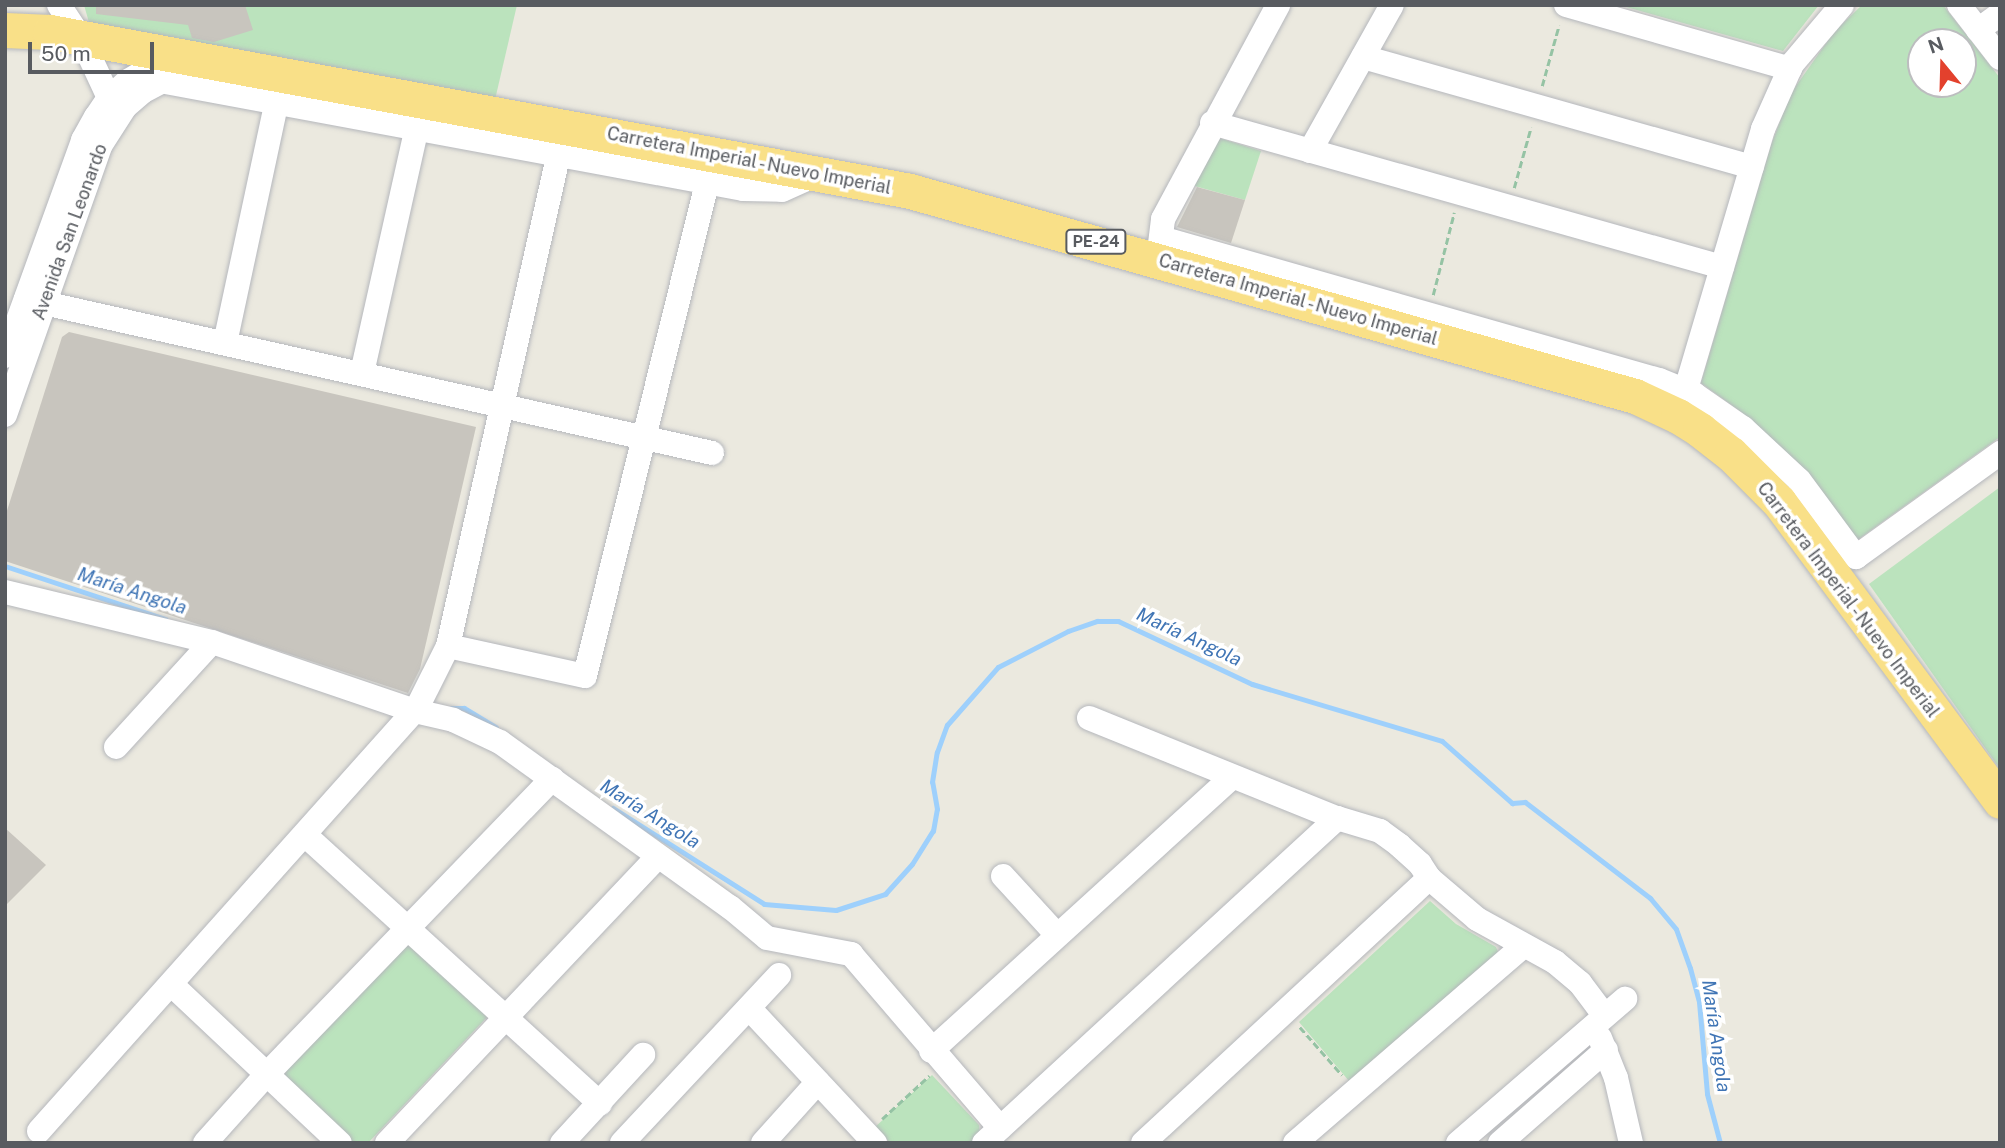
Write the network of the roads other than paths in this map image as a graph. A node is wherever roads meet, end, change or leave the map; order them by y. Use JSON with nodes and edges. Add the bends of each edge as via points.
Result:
{"nodes":[{"id":1,"x":60,"y":5,"type":"edge"},
{"id":2,"x":1278,"y":5,"type":"edge"},
{"id":3,"x":1392,"y":5,"type":"edge"},
{"id":4,"x":1566,"y":5,"type":"edge"},
{"id":5,"x":1842,"y":5,"type":"edge"},
{"id":6,"x":1959,"y":5,"type":"edge"},
{"id":7,"x":2000,"y":13,"type":"edge"},
{"id":8,"x":5,"y":30,"type":"edge"},
{"id":9,"x":1978,"y":30,"type":"junction"},
{"id":10,"x":82,"y":40,"type":"junction"},
{"id":11,"x":1363,"y":57,"type":"junction"},
{"id":12,"x":2000,"y":58,"type":"edge"},
{"id":13,"x":167,"y":68,"type":"junction"},
{"id":14,"x":1790,"y":69,"type":"junction"},
{"id":15,"x":279,"y":89,"type":"junction"},
{"id":16,"x":109,"y":98,"type":"junction"},
{"id":17,"x":419,"y":114,"type":"junction"},
{"id":18,"x":1212,"y":123,"type":"junction"},
{"id":19,"x":562,"y":141,"type":"junction"},
{"id":20,"x":1310,"y":151,"type":"junction"},
{"id":21,"x":1752,"y":167,"type":"junction"},
{"id":22,"x":820,"y":173,"type":"junction"},
{"id":23,"x":707,"y":183,"type":"junction"},
{"id":24,"x":1159,"y":249,"type":"junction"},
{"id":25,"x":1722,"y":267,"type":"junction"},
{"id":26,"x":35,"y":301,"type":"junction"},
{"id":27,"x":18,"y":328,"type":"edge"},
{"id":28,"x":225,"y":343,"type":"junction"},
{"id":29,"x":5,"y":356,"type":"edge"},
{"id":30,"x":362,"y":373,"type":"junction"},
{"id":31,"x":1681,"y":403,"type":"junction"},
{"id":32,"x":504,"y":406,"type":"junction"},
{"id":33,"x":5,"y":415,"type":"edge"},
{"id":34,"x":642,"y":438,"type":"junction"},
{"id":35,"x":712,"y":453,"type":"dead end"},
{"id":36,"x":2000,"y":453,"type":"edge"},
{"id":37,"x":5,"y":592,"type":"edge"},
{"id":38,"x":212,"y":642,"type":"junction"},
{"id":39,"x":448,"y":646,"type":"junction"},
{"id":40,"x":418,"y":705,"type":"junction"},
{"id":41,"x":1089,"y":718,"type":"dead end"},
{"id":42,"x":116,"y":747,"type":"dead end"},
{"id":43,"x":1232,"y":777,"type":"junction"},
{"id":44,"x":552,"y":779,"type":"junction"},
{"id":45,"x":2000,"y":801,"type":"edge"},
{"id":46,"x":1337,"y":818,"type":"junction"},
{"id":47,"x":305,"y":835,"type":"junction"},
{"id":48,"x":657,"y":857,"type":"junction"},
{"id":49,"x":1003,"y":876,"type":"dead end"},
{"id":50,"x":1429,"y":878,"type":"junction"},
{"id":51,"x":410,"y":929,"type":"junction"},
{"id":52,"x":1057,"y":935,"type":"junction"},
{"id":53,"x":1522,"y":946,"type":"junction"},
{"id":54,"x":779,"y":975,"type":"dead end"},
{"id":55,"x":171,"y":984,"type":"junction"},
{"id":56,"x":1625,"y":999,"type":"dead end"},
{"id":57,"x":749,"y":1008,"type":"junction"},
{"id":58,"x":506,"y":1015,"type":"junction"},
{"id":59,"x":1599,"y":1020,"type":"junction"},
{"id":60,"x":1606,"y":1050,"type":"junction"},
{"id":61,"x":642,"y":1055,"type":"dead end"},
{"id":62,"x":937,"y":1057,"type":"junction"},
{"id":63,"x":266,"y":1075,"type":"junction"},
{"id":64,"x":818,"y":1082,"type":"junction"},
{"id":65,"x":600,"y":1103,"type":"junction"},
{"id":66,"x":39,"y":1131,"type":"dead end"},
{"id":67,"x":992,"y":1135,"type":"edge"},
{"id":68,"x":871,"y":1138,"type":"edge"},
{"id":69,"x":205,"y":1143,"type":"edge"},
{"id":70,"x":340,"y":1143,"type":"edge"},
{"id":71,"x":387,"y":1143,"type":"edge"},
{"id":72,"x":562,"y":1143,"type":"edge"},
{"id":73,"x":622,"y":1143,"type":"edge"},
{"id":74,"x":762,"y":1143,"type":"edge"},
{"id":75,"x":1143,"y":1143,"type":"edge"},
{"id":76,"x":1295,"y":1143,"type":"edge"},
{"id":77,"x":1458,"y":1143,"type":"edge"},
{"id":78,"x":1500,"y":1143,"type":"edge"},
{"id":79,"x":1631,"y":1143,"type":"edge"}],
"edges":[{"from":1,"to":10,"type":"street"},
{"from":2,"to":18,"type":"street"},
{"from":3,"to":11,"type":"street"},
{"from":4,"to":14,"type":"street"},
{"from":5,"to":14,"type":"street"},
{"from":6,"to":9,"type":"street"},
{"from":7,"to":9,"type":"street"},
{"from":8,"to":10,"type":"highway","name":"Carretera Imperial - Nuevo Imperial","number":"PE-24"},
{"from":9,"to":12,"type":"street"},
{"from":10,"to":13,"type":"highway","name":"Carretera Imperial - Nuevo Imperial","number":"PE-24"},
{"from":10,"to":16,"type":"street"},
{"from":11,"to":20,"type":"street"},
{"from":11,"to":21,"type":"street"},
{"from":13,"to":15,"type":"street"},
{"from":13,"to":15,"type":"highway","name":"Carretera Imperial - Nuevo Imperial","number":"PE-24","via":[[211,62]]},
{"from":13,"to":16,"type":"street","name":"Avenida San Leonardo","via":[[136,76]]},
{"from":13,"to":26,"type":"street","name":"Avenida San Leonardo","via":[[125,107],[100,146]]},
{"from":14,"to":21,"type":"street"},
{"from":15,"to":17,"type":"highway","name":"Carretera Imperial - Nuevo Imperial","number":"PE-24"},
{"from":15,"to":28,"type":"street"},
{"from":16,"to":26,"type":"street","name":"Avenida San Leonardo","via":[[83,140]]},
{"from":17,"to":19,"type":"highway","name":"Carretera Imperial - Nuevo Imperial","number":"PE-24"},
{"from":17,"to":30,"type":"street"},
{"from":18,"to":20,"type":"street"},
{"from":18,"to":24,"type":"street","via":[[1163,219]]},
{"from":19,"to":22,"type":"highway","name":"Carretera Imperial - Nuevo Imperial","number":"PE-24"},
{"from":19,"to":23,"type":"street"},
{"from":19,"to":32,"type":"street"},
{"from":20,"to":25,"type":"street"},
{"from":21,"to":25,"type":"street"},
{"from":22,"to":23,"type":"street","via":[[782,190]]},
{"from":22,"to":24,"type":"highway","name":"Carretera Imperial - Nuevo Imperial","number":"PE-24"},
{"from":23,"to":34,"type":"street"},
{"from":24,"to":31,"type":"highway","name":"Carretera Imperial - Nuevo Imperial","number":"PE-24","via":[[1635,396]]},
{"from":24,"to":31,"type":"street","via":[[1428,315],[1659,380]]},
{"from":25,"to":31,"type":"street"},
{"from":26,"to":27,"type":"street","name":"Avenida San Leonardo"},
{"from":26,"to":28,"type":"street"},
{"from":27,"to":29,"type":"street","name":"Avenida San Leonardo"},
{"from":27,"to":33,"type":"street","name":"Avenida San Leonardo"},
{"from":28,"to":30,"type":"street"},
{"from":30,"to":32,"type":"street"},
{"from":31,"to":36,"type":"street","via":[[1743,428],[1808,491],[1856,557]]},
{"from":31,"to":45,"type":"highway","name":"Carretera Imperial - Nuevo Imperial","number":"PE-24","via":[[1779,502]]},
{"from":32,"to":34,"type":"street"},
{"from":32,"to":39,"type":"street"},
{"from":34,"to":35,"type":"street"},
{"from":34,"to":39,"type":"street","via":[[585,676]]},
{"from":37,"to":38,"type":"street"},
{"from":38,"to":40,"type":"street"},
{"from":38,"to":42,"type":"street"},
{"from":39,"to":40,"type":"street"},
{"from":40,"to":44,"type":"street","via":[[500,743]]},
{"from":40,"to":47,"type":"street"},
{"from":41,"to":43,"type":"street"},
{"from":43,"to":46,"type":"street"},
{"from":43,"to":52,"type":"street"},
{"from":44,"to":48,"type":"street"},
{"from":44,"to":51,"type":"street"},
{"from":46,"to":50,"type":"street","via":[[1380,831],[1420,864]]},
{"from":46,"to":67,"type":"street"},
{"from":47,"to":51,"type":"street"},
{"from":47,"to":55,"type":"street"},
{"from":48,"to":58,"type":"street"},
{"from":48,"to":62,"type":"street","via":[[767,937],[850,954]]},
{"from":49,"to":52,"type":"street"},
{"from":50,"to":53,"type":"street","via":[[1478,919]]},
{"from":50,"to":75,"type":"street"},
{"from":51,"to":58,"type":"street"},
{"from":51,"to":63,"type":"street"},
{"from":52,"to":62,"type":"street"},
{"from":53,"to":59,"type":"street","via":[[1555,962],[1580,983]]},
{"from":53,"to":76,"type":"street"},
{"from":54,"to":57,"type":"street"},
{"from":55,"to":63,"type":"street"},
{"from":55,"to":66,"type":"street"},
{"from":56,"to":59,"type":"street"},
{"from":57,"to":64,"type":"street"},
{"from":57,"to":73,"type":"street"},
{"from":58,"to":65,"type":"street"},
{"from":58,"to":71,"type":"street"},
{"from":59,"to":60,"type":"street"},
{"from":59,"to":77,"type":"street"},
{"from":60,"to":78,"type":"street"},
{"from":60,"to":79,"type":"street"},
{"from":61,"to":65,"type":"street"},
{"from":62,"to":67,"type":"street"},
{"from":63,"to":69,"type":"street"},
{"from":63,"to":70,"type":"street"},
{"from":64,"to":68,"type":"street"},
{"from":64,"to":74,"type":"street"},
{"from":65,"to":72,"type":"street"}]}
